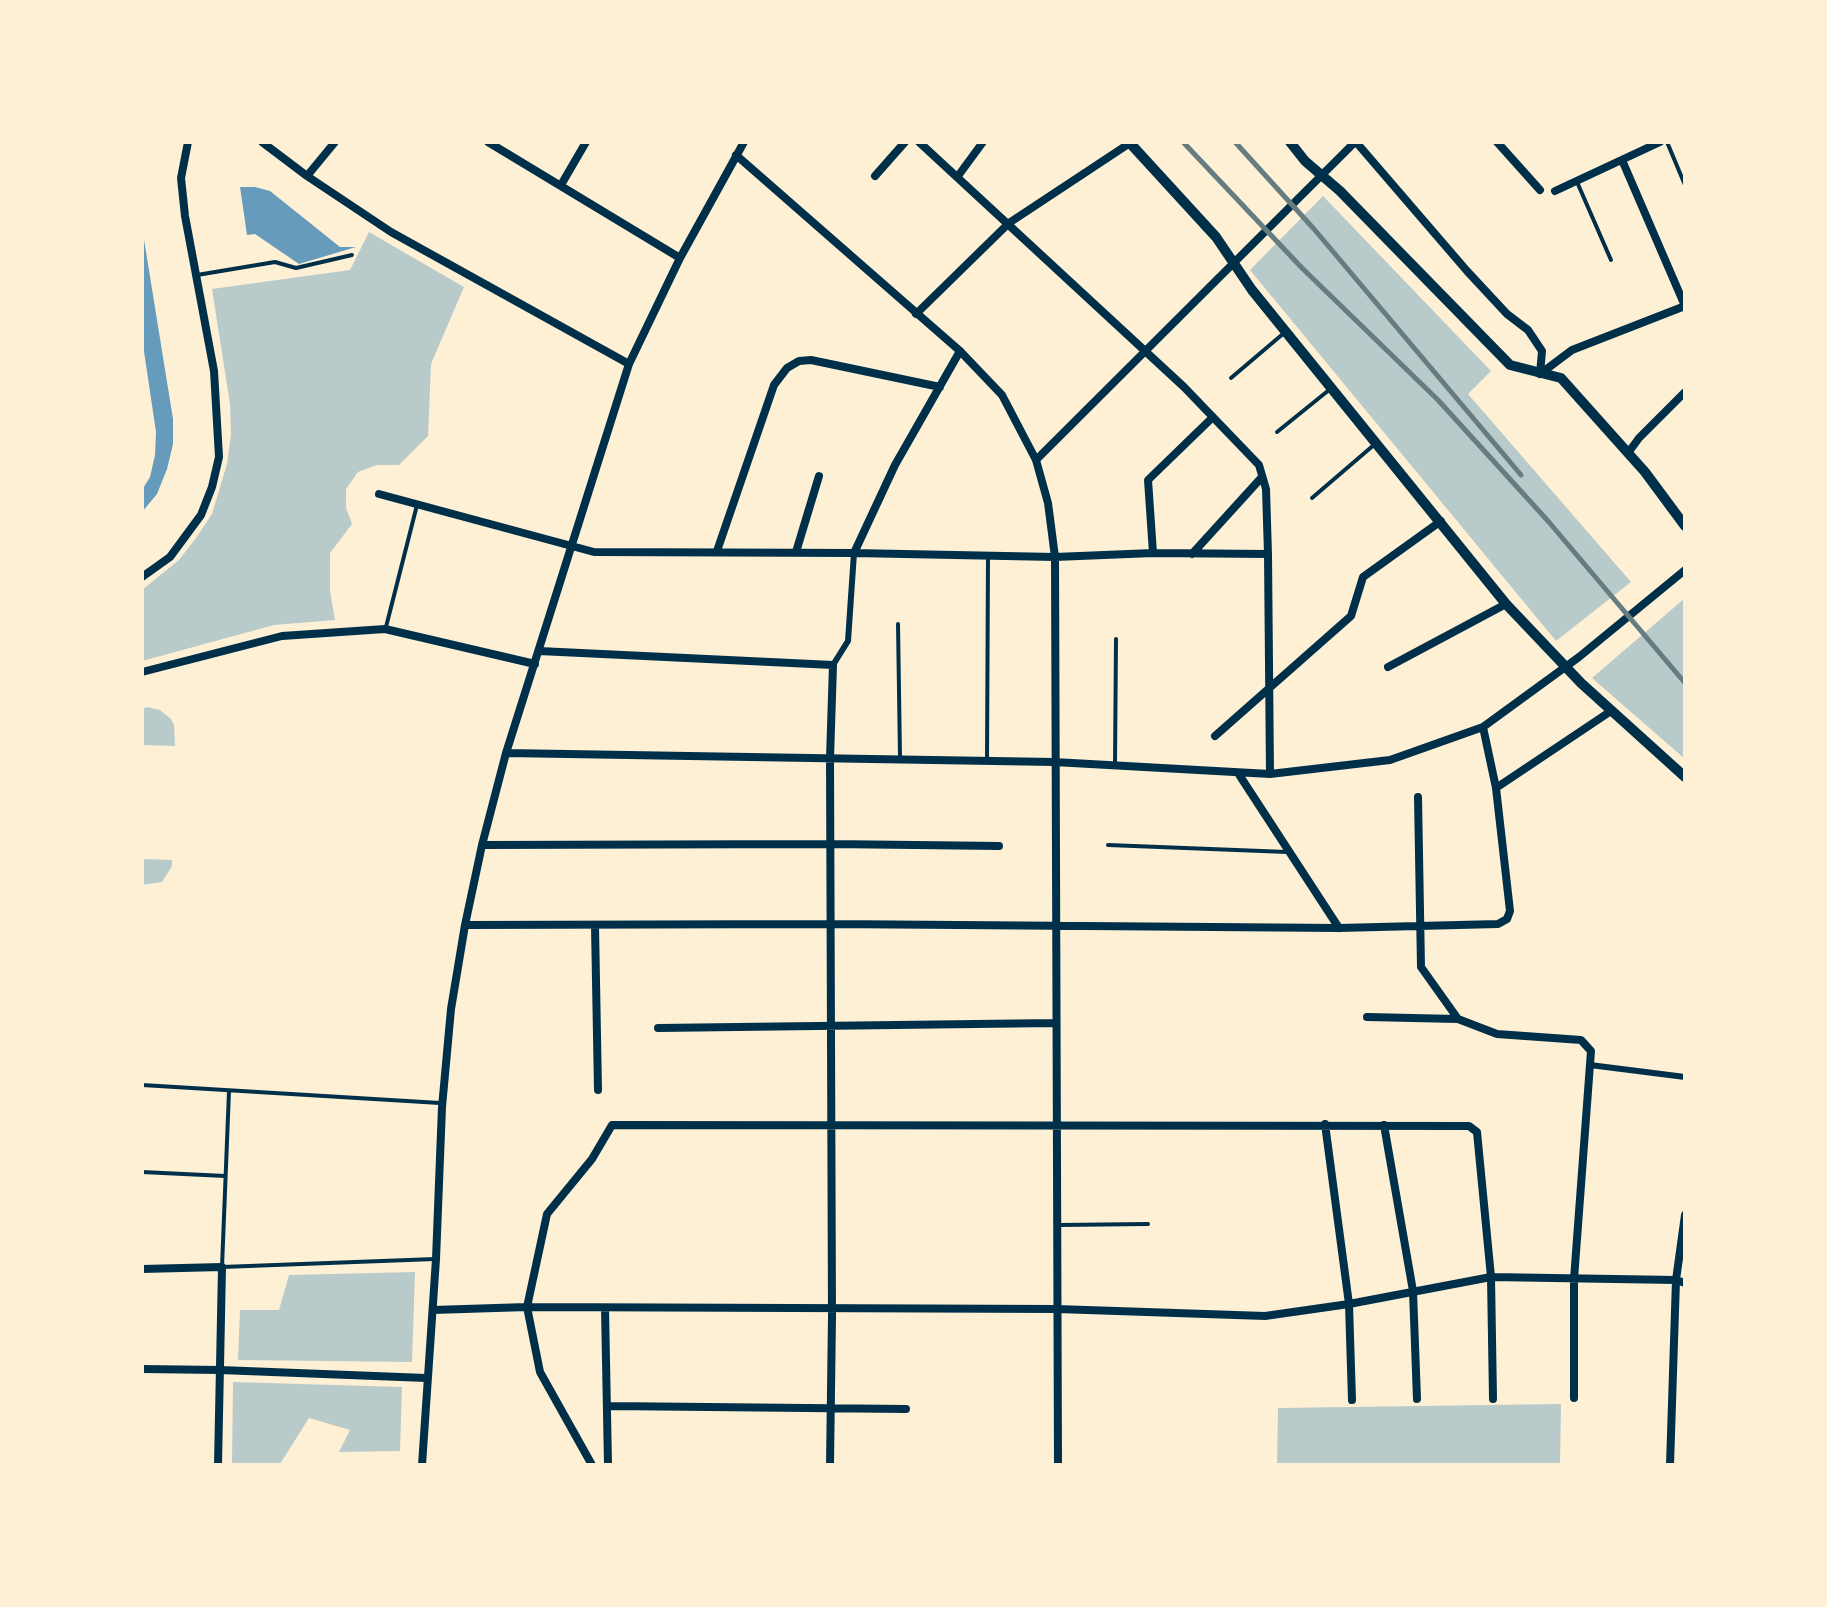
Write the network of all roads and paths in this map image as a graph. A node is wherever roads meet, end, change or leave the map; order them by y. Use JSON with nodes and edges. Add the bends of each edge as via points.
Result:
{"nodes":[{"id":1,"x":188,"y":142,"type":"edge"},
{"id":2,"x":262,"y":142,"type":"edge"},
{"id":3,"x":335,"y":142,"type":"edge"},
{"id":4,"x":488,"y":142,"type":"edge"},
{"id":5,"x":586,"y":142,"type":"edge"},
{"id":6,"x":744,"y":142,"type":"edge"},
{"id":7,"x":905,"y":142,"type":"edge"},
{"id":8,"x":919,"y":142,"type":"edge"},
{"id":9,"x":983,"y":142,"type":"edge"},
{"id":10,"x":1130,"y":142,"type":"edge"},
{"id":11,"x":1290,"y":142,"type":"edge"},
{"id":12,"x":1355,"y":142,"type":"edge"},
{"id":13,"x":1497,"y":142,"type":"edge"},
{"id":14,"x":1659,"y":142,"type":"edge"},
{"id":15,"x":1667,"y":142,"type":"edge"},
{"id":16,"x":736,"y":155,"type":"junction"},
{"id":17,"x":1622,"y":160,"type":"junction"},
{"id":18,"x":1321,"y":175,"type":"junction"},
{"id":19,"x":307,"y":176,"type":"junction"},
{"id":20,"x":875,"y":176,"type":"dead end"},
{"id":21,"x":958,"y":176,"type":"junction"},
{"id":22,"x":1577,"y":181,"type":"junction"},
{"id":23,"x":561,"y":185,"type":"junction"},
{"id":24,"x":1685,"y":185,"type":"edge"},
{"id":25,"x":1540,"y":190,"type":"dead end"},
{"id":26,"x":1555,"y":191,"type":"dead end"},
{"id":27,"x":1009,"y":223,"type":"junction"},
{"id":28,"x":352,"y":255,"type":"dead end"},
{"id":29,"x":680,"y":258,"type":"junction"},
{"id":30,"x":1611,"y":260,"type":"dead end"},
{"id":31,"x":1233,"y":263,"type":"junction"},
{"id":32,"x":197,"y":275,"type":"junction"},
{"id":33,"x":1685,"y":306,"type":"edge"},
{"id":34,"x":916,"y":314,"type":"junction"},
{"id":35,"x":1285,"y":332,"type":"junction"},
{"id":36,"x":1145,"y":350,"type":"junction"},
{"id":37,"x":960,"y":351,"type":"junction"},
{"id":38,"x":629,"y":364,"type":"junction"},
{"id":39,"x":1540,"y":374,"type":"junction"},
{"id":40,"x":1231,"y":378,"type":"dead end"},
{"id":41,"x":940,"y":387,"type":"junction"},
{"id":42,"x":1331,"y":389,"type":"junction"},
{"id":43,"x":1685,"y":392,"type":"edge"},
{"id":44,"x":1213,"y":417,"type":"junction"},
{"id":45,"x":1277,"y":432,"type":"dead end"},
{"id":46,"x":1375,"y":444,"type":"junction"},
{"id":47,"x":1628,"y":453,"type":"junction"},
{"id":48,"x":1036,"y":460,"type":"junction"},
{"id":49,"x":819,"y":476,"type":"dead end"},
{"id":50,"x":1262,"y":477,"type":"junction"},
{"id":51,"x":379,"y":494,"type":"dead end"},
{"id":52,"x":1312,"y":498,"type":"dead end"},
{"id":53,"x":417,"y":505,"type":"junction"},
{"id":54,"x":1441,"y":521,"type":"junction"},
{"id":55,"x":1685,"y":526,"type":"edge"},
{"id":56,"x":571,"y":547,"type":"junction"},
{"id":57,"x":717,"y":551,"type":"junction"},
{"id":58,"x":796,"y":552,"type":"junction"},
{"id":59,"x":854,"y":553,"type":"junction"},
{"id":60,"x":1153,"y":553,"type":"junction"},
{"id":61,"x":1192,"y":554,"type":"junction"},
{"id":62,"x":1268,"y":554,"type":"junction"},
{"id":63,"x":988,"y":556,"type":"junction"},
{"id":64,"x":1055,"y":557,"type":"junction"},
{"id":65,"x":1685,"y":570,"type":"edge"},
{"id":66,"x":142,"y":577,"type":"edge"},
{"id":67,"x":1506,"y":604,"type":"junction"},
{"id":68,"x":898,"y":624,"type":"dead end"},
{"id":69,"x":385,"y":629,"type":"junction"},
{"id":70,"x":1116,"y":639,"type":"dead end"},
{"id":71,"x":539,"y":651,"type":"junction"},
{"id":72,"x":535,"y":664,"type":"junction"},
{"id":73,"x":833,"y":665,"type":"junction"},
{"id":74,"x":1388,"y":667,"type":"dead end"},
{"id":75,"x":1565,"y":667,"type":"junction"},
{"id":76,"x":142,"y":672,"type":"edge"},
{"id":77,"x":1269,"y":688,"type":"junction"},
{"id":78,"x":1611,"y":711,"type":"junction"},
{"id":79,"x":1483,"y":727,"type":"junction"},
{"id":80,"x":1215,"y":736,"type":"dead end"},
{"id":81,"x":506,"y":753,"type":"junction"},
{"id":82,"x":830,"y":758,"type":"junction"},
{"id":83,"x":900,"y":760,"type":"junction"},
{"id":84,"x":987,"y":762,"type":"junction"},
{"id":85,"x":1054,"y":762,"type":"junction"},
{"id":86,"x":1115,"y":766,"type":"junction"},
{"id":87,"x":1238,"y":773,"type":"junction"},
{"id":88,"x":1270,"y":774,"type":"junction"},
{"id":89,"x":1685,"y":777,"type":"edge"},
{"id":90,"x":1496,"y":788,"type":"junction"},
{"id":91,"x":1418,"y":797,"type":"dead end"},
{"id":92,"x":830,"y":844,"type":"junction"},
{"id":93,"x":482,"y":845,"type":"junction"},
{"id":94,"x":1108,"y":845,"type":"dead end"},
{"id":95,"x":999,"y":846,"type":"dead end"},
{"id":96,"x":1289,"y":852,"type":"junction"},
{"id":97,"x":831,"y":924,"type":"junction"},
{"id":98,"x":465,"y":925,"type":"junction"},
{"id":99,"x":595,"y":926,"type":"junction"},
{"id":100,"x":1055,"y":927,"type":"junction"},
{"id":101,"x":1339,"y":928,"type":"junction"},
{"id":102,"x":1420,"y":928,"type":"junction"},
{"id":103,"x":1367,"y":1017,"type":"dead end"},
{"id":104,"x":1458,"y":1019,"type":"junction"},
{"id":105,"x":1055,"y":1023,"type":"junction"},
{"id":106,"x":831,"y":1026,"type":"junction"},
{"id":107,"x":658,"y":1028,"type":"dead end"},
{"id":108,"x":1590,"y":1065,"type":"junction"},
{"id":109,"x":1685,"y":1077,"type":"edge"},
{"id":110,"x":142,"y":1085,"type":"edge"},
{"id":111,"x":598,"y":1090,"type":"dead end"},
{"id":112,"x":229,"y":1091,"type":"junction"},
{"id":113,"x":443,"y":1103,"type":"junction"},
{"id":114,"x":1057,"y":1124,"type":"junction"},
{"id":115,"x":1325,"y":1124,"type":"junction"},
{"id":116,"x":830,"y":1125,"type":"junction"},
{"id":117,"x":1384,"y":1125,"type":"junction"},
{"id":118,"x":142,"y":1172,"type":"edge"},
{"id":119,"x":225,"y":1176,"type":"junction"},
{"id":120,"x":1685,"y":1215,"type":"edge"},
{"id":121,"x":1148,"y":1224,"type":"dead end"},
{"id":122,"x":1058,"y":1225,"type":"junction"},
{"id":123,"x":436,"y":1259,"type":"junction"},
{"id":124,"x":222,"y":1267,"type":"junction"},
{"id":125,"x":142,"y":1269,"type":"edge"},
{"id":126,"x":1491,"y":1277,"type":"junction"},
{"id":127,"x":1574,"y":1279,"type":"junction"},
{"id":128,"x":1680,"y":1281,"type":"edge"},
{"id":129,"x":1413,"y":1291,"type":"junction"},
{"id":130,"x":1349,"y":1304,"type":"junction"},
{"id":131,"x":527,"y":1307,"type":"junction"},
{"id":132,"x":605,"y":1308,"type":"junction"},
{"id":133,"x":832,"y":1309,"type":"junction"},
{"id":134,"x":1057,"y":1309,"type":"junction"},
{"id":135,"x":433,"y":1310,"type":"junction"},
{"id":136,"x":142,"y":1369,"type":"edge"},
{"id":137,"x":220,"y":1370,"type":"junction"},
{"id":138,"x":426,"y":1378,"type":"junction"},
{"id":139,"x":1574,"y":1398,"type":"dead end"},
{"id":140,"x":1417,"y":1399,"type":"dead end"},
{"id":141,"x":1493,"y":1399,"type":"dead end"},
{"id":142,"x":1352,"y":1400,"type":"dead end"},
{"id":143,"x":608,"y":1406,"type":"junction"},
{"id":144,"x":831,"y":1407,"type":"junction"},
{"id":145,"x":906,"y":1409,"type":"dead end"},
{"id":146,"x":218,"y":1465,"type":"edge"},
{"id":147,"x":422,"y":1465,"type":"edge"},
{"id":148,"x":592,"y":1465,"type":"edge"},
{"id":149,"x":608,"y":1465,"type":"edge"},
{"id":150,"x":830,"y":1465,"type":"edge"},
{"id":151,"x":1058,"y":1465,"type":"edge"},
{"id":152,"x":1670,"y":1465,"type":"edge"}],
"edges":[{"from":1,"to":32,"type":"street","via":[[181,178]]},
{"from":2,"to":19,"type":"street"},
{"from":3,"to":19,"type":"street"},
{"from":4,"to":23,"type":"street"},
{"from":5,"to":23,"type":"street"},
{"from":6,"to":16,"type":"street"},
{"from":7,"to":20,"type":"street"},
{"from":8,"to":21,"type":"street"},
{"from":9,"to":21,"type":"street"},
{"from":10,"to":27,"type":"street"},
{"from":10,"to":31,"type":"street"},
{"from":11,"to":18,"type":"street"},
{"from":12,"to":18,"type":"street"},
{"from":12,"to":39,"type":"street","via":[[1467,271],[1528,330],[1542,351]]},
{"from":13,"to":25,"type":"street"},
{"from":14,"to":17,"type":"street"},
{"from":15,"to":24,"type":"lane"},
{"from":16,"to":29,"type":"street"},
{"from":16,"to":34,"type":"street"},
{"from":17,"to":22,"type":"street"},
{"from":17,"to":33,"type":"street"},
{"from":18,"to":31,"type":"street"},
{"from":18,"to":39,"type":"street","via":[[1510,365]]},
{"from":19,"to":38,"type":"street","via":[[391,232]]},
{"from":21,"to":27,"type":"street"},
{"from":22,"to":26,"type":"street"},
{"from":22,"to":30,"type":"lane"},
{"from":23,"to":29,"type":"street"},
{"from":27,"to":34,"type":"street"},
{"from":27,"to":36,"type":"street"},
{"from":28,"to":32,"type":"lane","via":[[296,268],[275,262]]},
{"from":29,"to":38,"type":"street"},
{"from":31,"to":35,"type":"street"},
{"from":31,"to":36,"type":"street"},
{"from":32,"to":66,"type":"street","via":[[214,371],[219,457],[201,515],[170,557]]},
{"from":33,"to":39,"type":"street","via":[[1572,350]]},
{"from":34,"to":37,"type":"street"},
{"from":35,"to":40,"type":"lane"},
{"from":35,"to":42,"type":"street"},
{"from":36,"to":44,"type":"street"},
{"from":36,"to":48,"type":"street"},
{"from":37,"to":41,"type":"street"},
{"from":37,"to":48,"type":"street","via":[[1002,395]]},
{"from":38,"to":56,"type":"street"},
{"from":39,"to":47,"type":"street","via":[[1561,378]]},
{"from":41,"to":57,"type":"street","via":[[811,360],[787,368],[774,385]]},
{"from":41,"to":59,"type":"street","via":[[895,465]]},
{"from":42,"to":45,"type":"lane"},
{"from":42,"to":46,"type":"street"},
{"from":43,"to":47,"type":"street"},
{"from":44,"to":50,"type":"street","via":[[1259,465]]},
{"from":44,"to":60,"type":"street","via":[[1148,480]]},
{"from":46,"to":52,"type":"lane"},
{"from":46,"to":54,"type":"street"},
{"from":47,"to":55,"type":"street"},
{"from":48,"to":64,"type":"street"},
{"from":49,"to":58,"type":"street"},
{"from":50,"to":61,"type":"street"},
{"from":50,"to":62,"type":"street"},
{"from":51,"to":53,"type":"street"},
{"from":53,"to":56,"type":"street"},
{"from":53,"to":69,"type":"lane"},
{"from":54,"to":67,"type":"street"},
{"from":54,"to":77,"type":"street","via":[[1363,577],[1351,616]]},
{"from":56,"to":57,"type":"street","via":[[594,552]]},
{"from":56,"to":71,"type":"street"},
{"from":57,"to":58,"type":"street"},
{"from":58,"to":59,"type":"street"},
{"from":59,"to":63,"type":"street"},
{"from":59,"to":73,"type":"street","via":[[848,641]]},
{"from":60,"to":61,"type":"street"},
{"from":60,"to":64,"type":"street"},
{"from":61,"to":62,"type":"street"},
{"from":62,"to":77,"type":"street"},
{"from":63,"to":64,"type":"street"},
{"from":63,"to":84,"type":"lane"},
{"from":64,"to":85,"type":"street"},
{"from":65,"to":75,"type":"street"},
{"from":67,"to":74,"type":"street"},
{"from":67,"to":75,"type":"street"},
{"from":68,"to":83,"type":"lane"},
{"from":69,"to":72,"type":"street"},
{"from":69,"to":76,"type":"street","via":[[282,636]]},
{"from":70,"to":86,"type":"lane"},
{"from":71,"to":72,"type":"street"},
{"from":71,"to":73,"type":"street"},
{"from":72,"to":81,"type":"street"},
{"from":73,"to":82,"type":"street"},
{"from":75,"to":78,"type":"street"},
{"from":75,"to":79,"type":"street"},
{"from":77,"to":80,"type":"street"},
{"from":77,"to":88,"type":"street"},
{"from":78,"to":89,"type":"street"},
{"from":78,"to":90,"type":"street"},
{"from":79,"to":88,"type":"street","via":[[1390,760]]},
{"from":79,"to":90,"type":"street"},
{"from":81,"to":82,"type":"street"},
{"from":81,"to":93,"type":"street"},
{"from":82,"to":83,"type":"street"},
{"from":82,"to":92,"type":"street"},
{"from":83,"to":84,"type":"street"},
{"from":84,"to":85,"type":"street"},
{"from":85,"to":86,"type":"street"},
{"from":85,"to":100,"type":"street"},
{"from":86,"to":87,"type":"street"},
{"from":87,"to":88,"type":"street"},
{"from":87,"to":96,"type":"street"},
{"from":90,"to":102,"type":"street","via":[[1507,919],[1498,924]]},
{"from":91,"to":102,"type":"street"},
{"from":92,"to":93,"type":"street"},
{"from":92,"to":95,"type":"street"},
{"from":92,"to":97,"type":"street"},
{"from":93,"to":98,"type":"street"},
{"from":94,"to":96,"type":"lane"},
{"from":96,"to":101,"type":"street"},
{"from":97,"to":99,"type":"street"},
{"from":97,"to":100,"type":"street"},
{"from":97,"to":106,"type":"street"},
{"from":98,"to":99,"type":"street"},
{"from":98,"to":113,"type":"street"},
{"from":99,"to":111,"type":"street"},
{"from":100,"to":101,"type":"street"},
{"from":100,"to":105,"type":"street"},
{"from":101,"to":102,"type":"street"},
{"from":102,"to":104,"type":"street","via":[[1421,967]]},
{"from":103,"to":104,"type":"street"},
{"from":104,"to":108,"type":"street","via":[[1497,1034],[1581,1040],[1591,1051]]},
{"from":105,"to":106,"type":"street"},
{"from":105,"to":114,"type":"street"},
{"from":106,"to":107,"type":"street"},
{"from":106,"to":116,"type":"street"},
{"from":108,"to":109,"type":"street"},
{"from":108,"to":127,"type":"street"},
{"from":110,"to":112,"type":"lane"},
{"from":112,"to":113,"type":"lane"},
{"from":112,"to":119,"type":"lane"},
{"from":113,"to":123,"type":"street"},
{"from":114,"to":115,"type":"street"},
{"from":114,"to":116,"type":"street"},
{"from":114,"to":122,"type":"street"},
{"from":115,"to":117,"type":"street"},
{"from":115,"to":130,"type":"street"},
{"from":116,"to":131,"type":"street","via":[[612,1125],[547,1214]]},
{"from":116,"to":133,"type":"street"},
{"from":117,"to":126,"type":"street","via":[[1474,1128]]},
{"from":117,"to":129,"type":"street"},
{"from":118,"to":119,"type":"lane"},
{"from":119,"to":124,"type":"lane"},
{"from":120,"to":128,"type":"street"},
{"from":121,"to":122,"type":"lane"},
{"from":122,"to":134,"type":"street"},
{"from":123,"to":124,"type":"lane"},
{"from":123,"to":135,"type":"street"},
{"from":124,"to":125,"type":"street"},
{"from":124,"to":137,"type":"street"},
{"from":126,"to":127,"type":"street"},
{"from":126,"to":129,"type":"street"},
{"from":126,"to":141,"type":"street"},
{"from":127,"to":128,"type":"street"},
{"from":127,"to":139,"type":"street"},
{"from":128,"to":152,"type":"street"},
{"from":129,"to":130,"type":"street"},
{"from":129,"to":140,"type":"street"},
{"from":130,"to":134,"type":"street","via":[[1265,1316]]},
{"from":130,"to":142,"type":"street"},
{"from":131,"to":132,"type":"street"},
{"from":131,"to":135,"type":"street"},
{"from":131,"to":148,"type":"street","via":[[540,1372]]},
{"from":132,"to":133,"type":"street"},
{"from":132,"to":143,"type":"street"},
{"from":133,"to":134,"type":"street"},
{"from":133,"to":144,"type":"street"},
{"from":134,"to":151,"type":"street"},
{"from":135,"to":138,"type":"street"},
{"from":136,"to":137,"type":"street"},
{"from":137,"to":138,"type":"street"},
{"from":137,"to":146,"type":"street"},
{"from":138,"to":147,"type":"street"},
{"from":143,"to":144,"type":"street"},
{"from":143,"to":149,"type":"street"},
{"from":144,"to":145,"type":"street"},
{"from":144,"to":150,"type":"street"}]}
